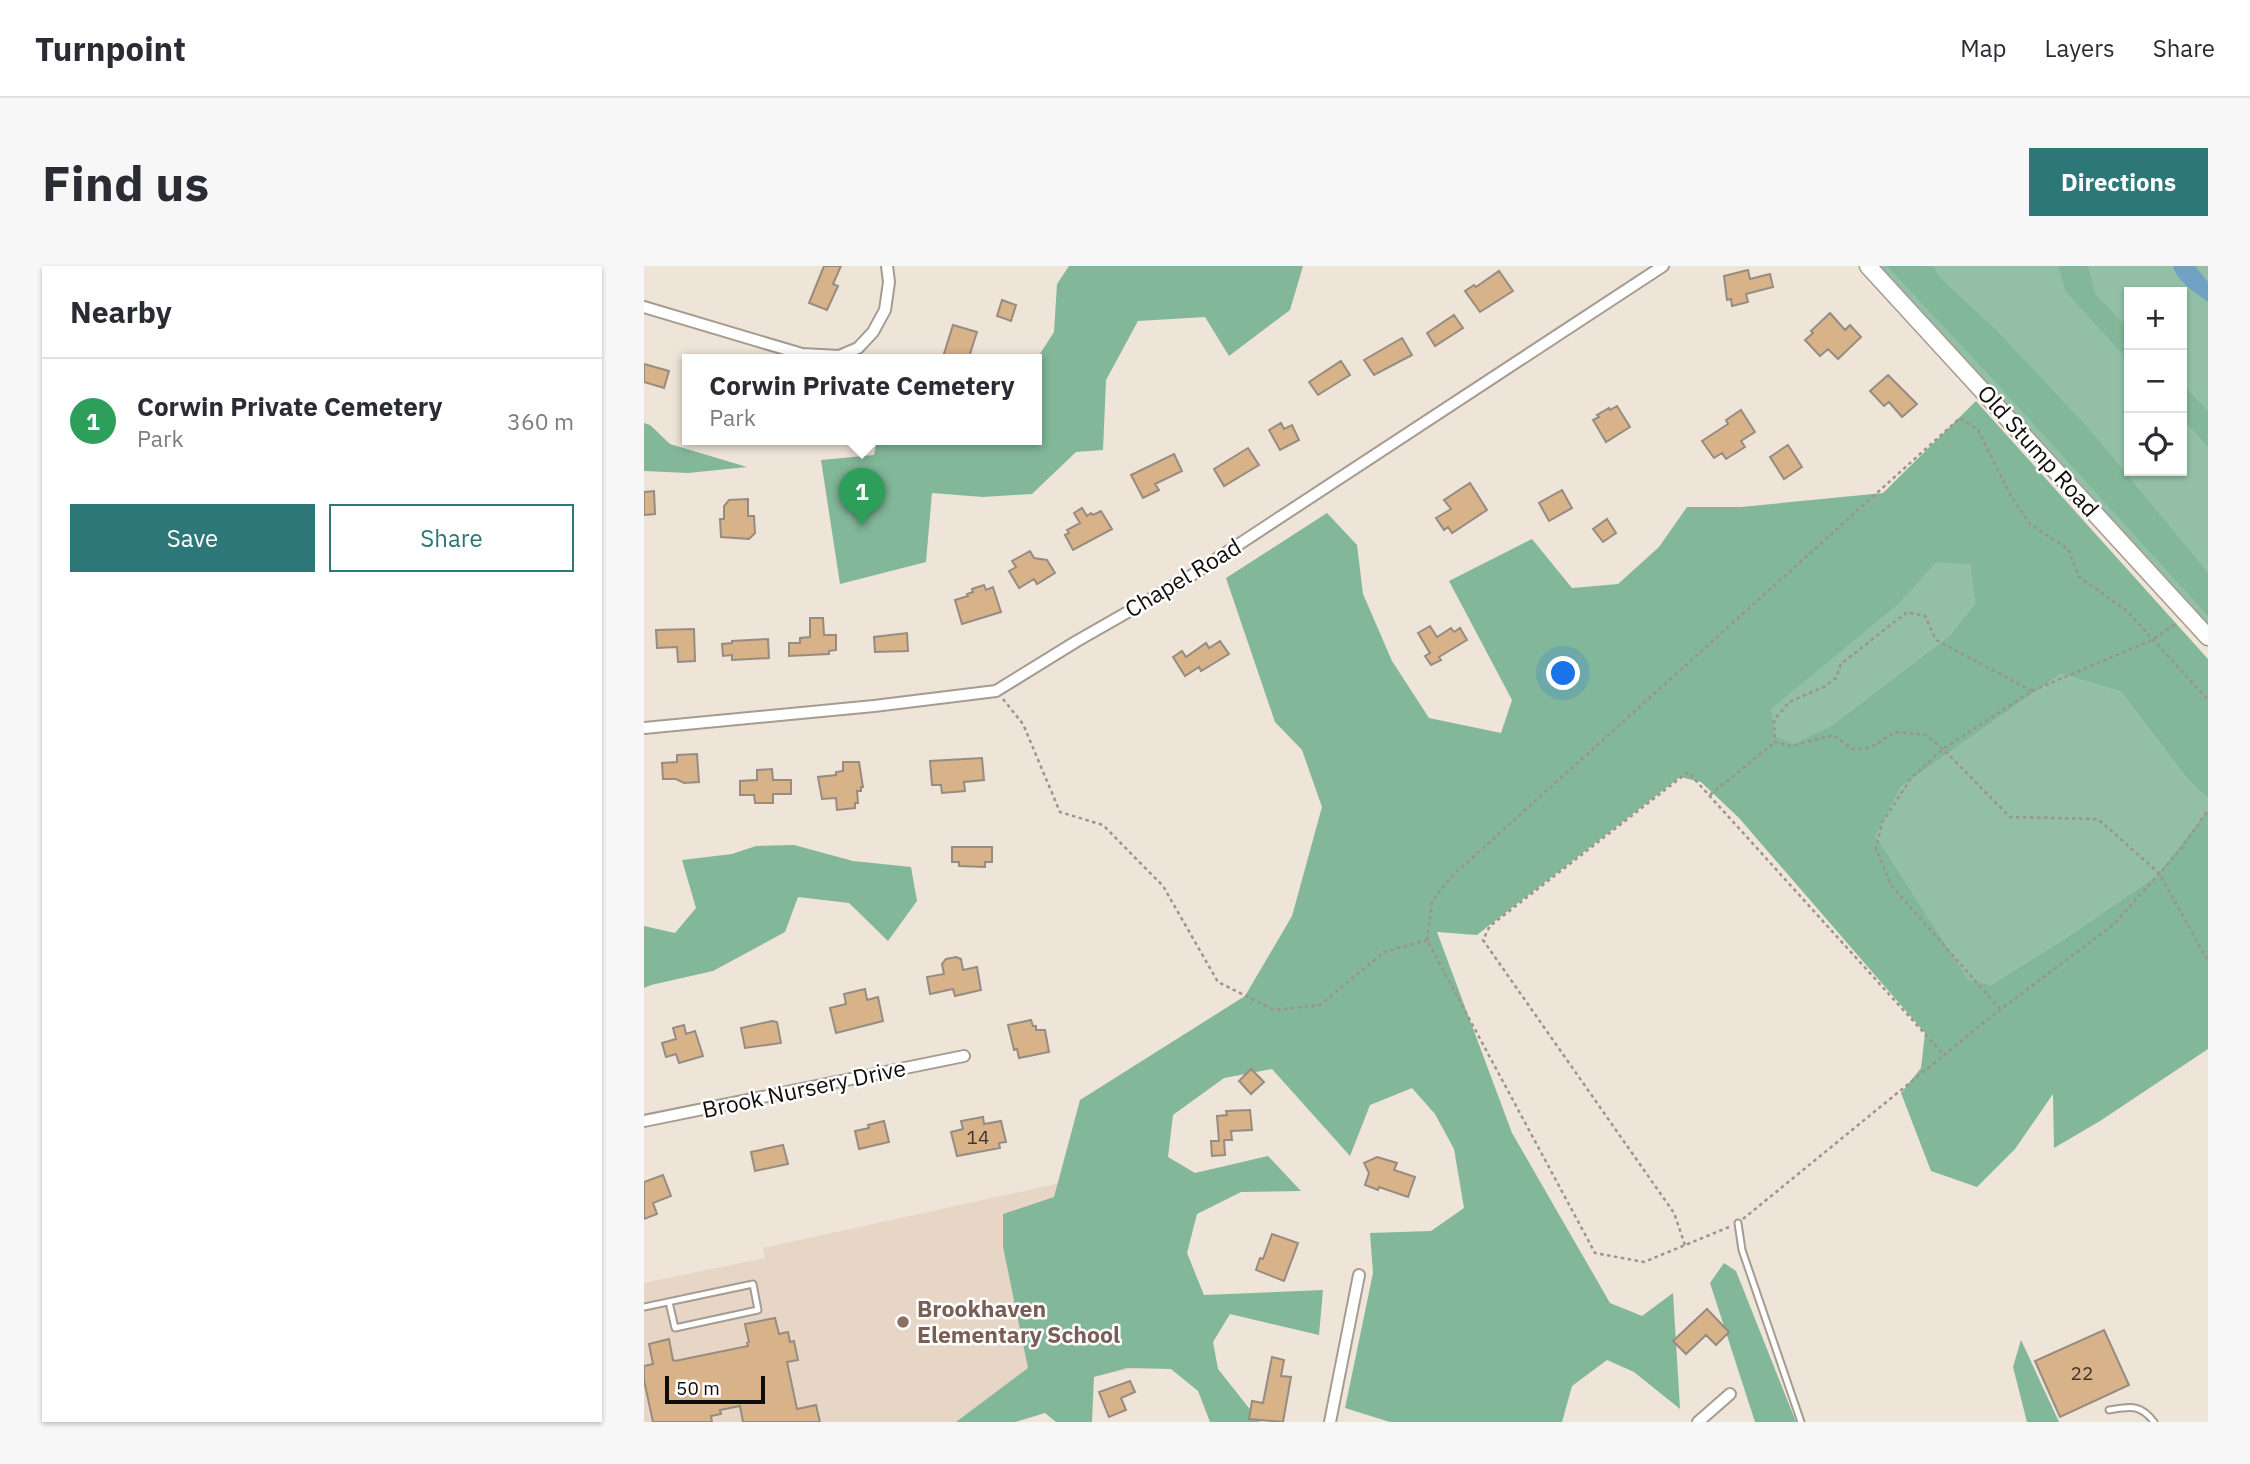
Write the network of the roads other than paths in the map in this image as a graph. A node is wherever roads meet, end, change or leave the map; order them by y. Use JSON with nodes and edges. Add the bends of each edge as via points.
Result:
{"nodes":[{"id":1,"x":887,"y":266,"type":"edge"},
{"id":2,"x":1663,"y":266,"type":"edge"},
{"id":3,"x":1868,"y":266,"type":"edge"},
{"id":4,"x":644,"y":307,"type":"edge"},
{"id":5,"x":802,"y":354,"type":"edge"},
{"id":6,"x":844,"y":354,"type":"edge"},
{"id":7,"x":2208,"y":637,"type":"edge"},
{"id":8,"x":644,"y":728,"type":"edge"},
{"id":9,"x":964,"y":1056,"type":"dead end"},
{"id":10,"x":644,"y":1121,"type":"edge"},
{"id":11,"x":1738,"y":1223,"type":"road end"},
{"id":12,"x":1359,"y":1275,"type":"dead end"},
{"id":13,"x":669,"y":1302,"type":"junction"},
{"id":14,"x":644,"y":1307,"type":"edge"},
{"id":15,"x":1730,"y":1394,"type":"dead end"},
{"id":16,"x":2109,"y":1410,"type":"dead end"},
{"id":17,"x":1330,"y":1422,"type":"edge"},
{"id":18,"x":1698,"y":1422,"type":"edge"},
{"id":19,"x":1801,"y":1422,"type":"edge"},
{"id":20,"x":2154,"y":1422,"type":"edge"}],
"edges":[{"from":1,"to":6,"type":"street","via":[[885,310],[873,332],[858,348]]},
{"from":2,"to":8,"type":"street","name":"Chapel Road","via":[[1189,577],[996,691]]},
{"from":3,"to":7,"type":"street","name":"Old Stump Road"},
{"from":4,"to":5,"type":"street"},
{"from":9,"to":10,"type":"street","name":"Brook Nursery Drive"},
{"from":11,"to":19,"type":"lane","via":[[1742,1250]]},
{"from":12,"to":17,"type":"street"},
{"from":13,"to":13,"type":"lane","via":[[753,1284],[758,1310],[675,1328]]},
{"from":13,"to":14,"type":"lane"},
{"from":15,"to":18,"type":"street"},
{"from":16,"to":20,"type":"lane","via":[[2132,1407],[2147,1412]]}]}
